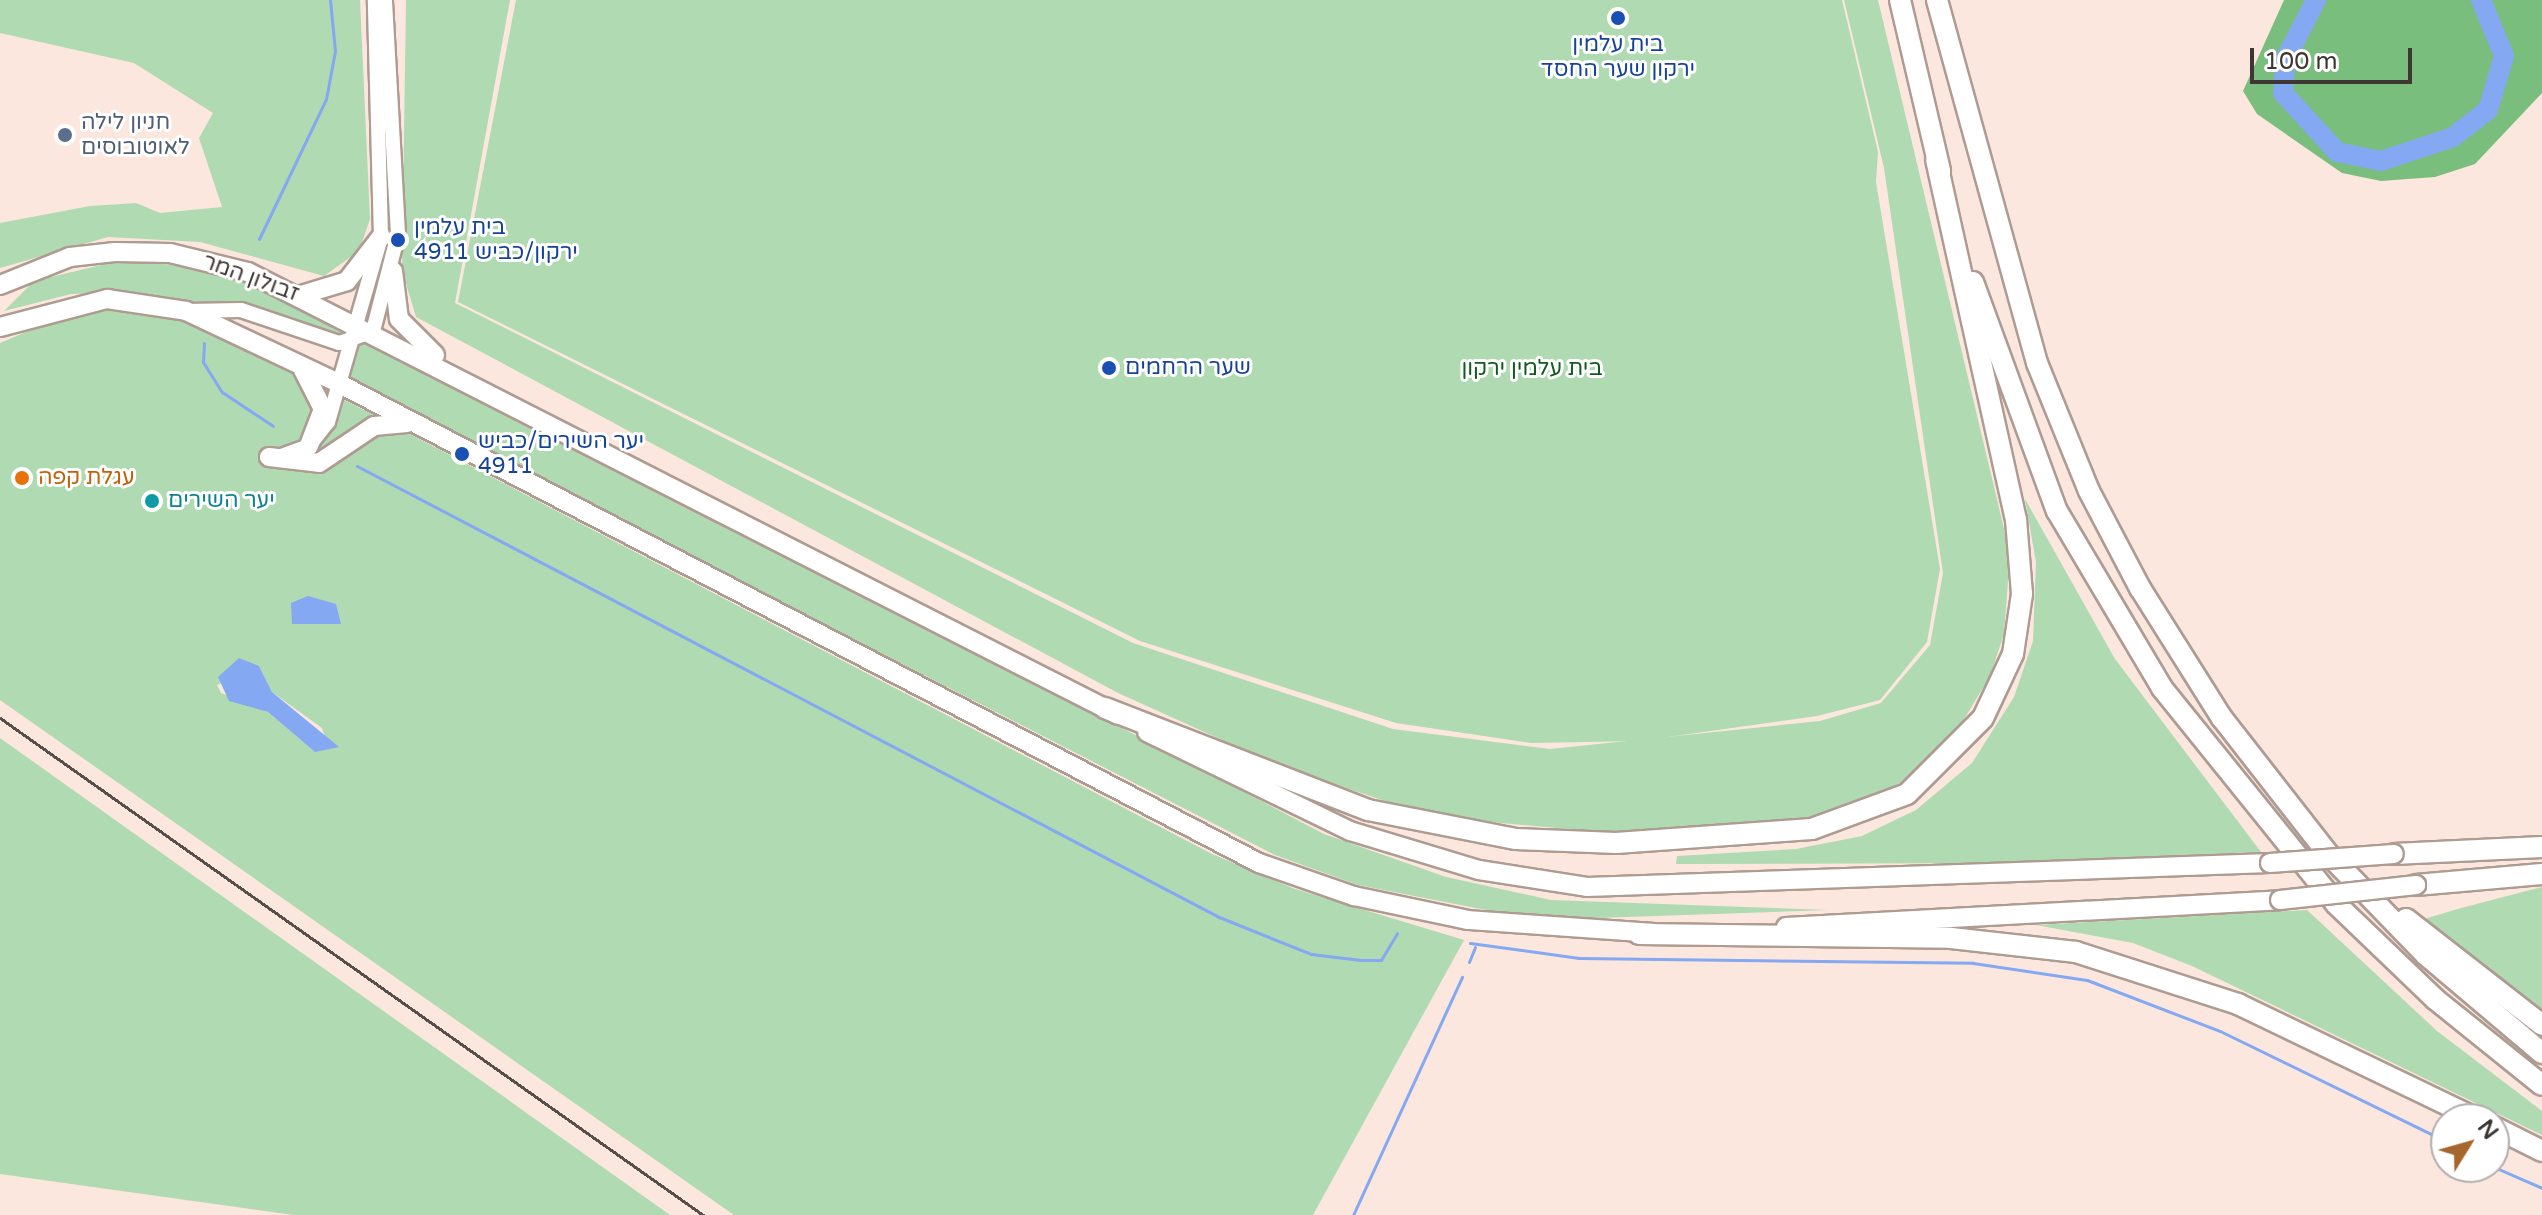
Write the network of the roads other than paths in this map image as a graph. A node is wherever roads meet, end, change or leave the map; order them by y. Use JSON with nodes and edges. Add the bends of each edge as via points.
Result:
{"nodes":[{"id":1,"x":375,"y":0,"type":"edge"},
{"id":2,"x":385,"y":0,"type":"edge"},
{"id":3,"x":1900,"y":0,"type":"edge"},
{"id":4,"x":1937,"y":0,"type":"edge"},
{"id":5,"x":1936,"y":160,"type":"junction"},
{"id":6,"x":381,"y":237,"type":"junction"},
{"id":7,"x":393,"y":271,"type":"junction"},
{"id":8,"x":0,"y":285,"type":"edge"},
{"id":9,"x":300,"y":295,"type":"junction"},
{"id":10,"x":186,"y":311,"type":"junction"},
{"id":11,"x":0,"y":327,"type":"edge"},
{"id":12,"x":362,"y":332,"type":"junction"},
{"id":13,"x":288,"y":358,"type":"junction"},
{"id":14,"x":466,"y":379,"type":"junction"},
{"id":15,"x":338,"y":383,"type":"junction"},
{"id":16,"x":429,"y":430,"type":"junction"},
{"id":17,"x":309,"y":446,"type":"junction"},
{"id":18,"x":269,"y":457,"type":"joint"},
{"id":19,"x":1105,"y":708,"type":"junction"},
{"id":20,"x":2322,"y":846,"type":"junction"},
{"id":21,"x":2542,"y":847,"type":"edge"},
{"id":22,"x":2394,"y":854,"type":"joint"},
{"id":23,"x":2542,"y":874,"type":"edge"},
{"id":24,"x":2416,"y":885,"type":"joint"},
{"id":25,"x":1639,"y":934,"type":"junction"},
{"id":26,"x":2542,"y":1025,"type":"edge"},
{"id":27,"x":2542,"y":1053,"type":"edge"},
{"id":28,"x":2542,"y":1085,"type":"edge"},
{"id":29,"x":2444,"y":1103,"type":"edge"},
{"id":30,"x":2510,"y":1135,"type":"edge"},
{"id":31,"x":2542,"y":1151,"type":"edge"}],
"edges":[{"from":1,"to":6,"type":"street"},
{"from":2,"to":7,"type":"street","via":[[398,234]]},
{"from":3,"to":5,"type":"highway"},
{"from":4,"to":20,"type":"highway","via":[[2021,315],[2089,491],[2204,691]]},
{"from":5,"to":19,"type":"highway","via":[[2016,520],[2022,594],[2013,654],[1983,718],[1907,794],[1812,829],[1616,843],[1516,839],[1368,810]]},
{"from":5,"to":28,"type":"highway","via":[[2027,444],[2074,545],[2162,688],[2347,916]]},
{"from":6,"to":9,"type":"main road","via":[[347,281],[321,295]]},
{"from":6,"to":12,"type":"street"},
{"from":7,"to":12,"type":"street"},
{"from":7,"to":14,"type":"main road","via":[[399,319]]},
{"from":8,"to":9,"type":"main road","name":"זבולון המר","via":[[70,257],[142,251],[219,263]]},
{"from":9,"to":12,"type":"main road","name":"זבולון המר"},
{"from":10,"to":11,"type":"main road","via":[[107,299]]},
{"from":10,"to":12,"type":"street","via":[[241,310],[316,338]]},
{"from":10,"to":13,"type":"main road"},
{"from":12,"to":14,"type":"main road","name":"זבולון המר"},
{"from":12,"to":15,"type":"street"},
{"from":13,"to":15,"type":"main road"},
{"from":13,"to":17,"type":"main road","via":[[322,399]]},
{"from":14,"to":19,"type":"main road"},
{"from":15,"to":16,"type":"main road"},
{"from":15,"to":17,"type":"street","via":[[325,430]]},
{"from":16,"to":18,"type":"main road","via":[[380,423],[319,463]]},
{"from":16,"to":25,"type":"main road","via":[[1259,863],[1354,896],[1468,920]]},
{"from":17,"to":18,"type":"street"},
{"from":19,"to":22,"type":"main road","bridge":true,"via":[[1319,820],[1448,863],[1552,883],[1621,890]]},
{"from":20,"to":26,"type":"highway"},
{"from":20,"to":27,"type":"highway","via":[[2401,932]]},
{"from":21,"to":22,"type":"highway"},
{"from":23,"to":24,"type":"highway"},
{"from":24,"to":25,"type":"main road","bridge":true,"via":[[2280,900]]},
{"from":25,"to":29,"type":"highway","via":[[1951,938],[2076,952],[2238,1004]]},
{"from":30,"to":31,"type":"highway"}]}
